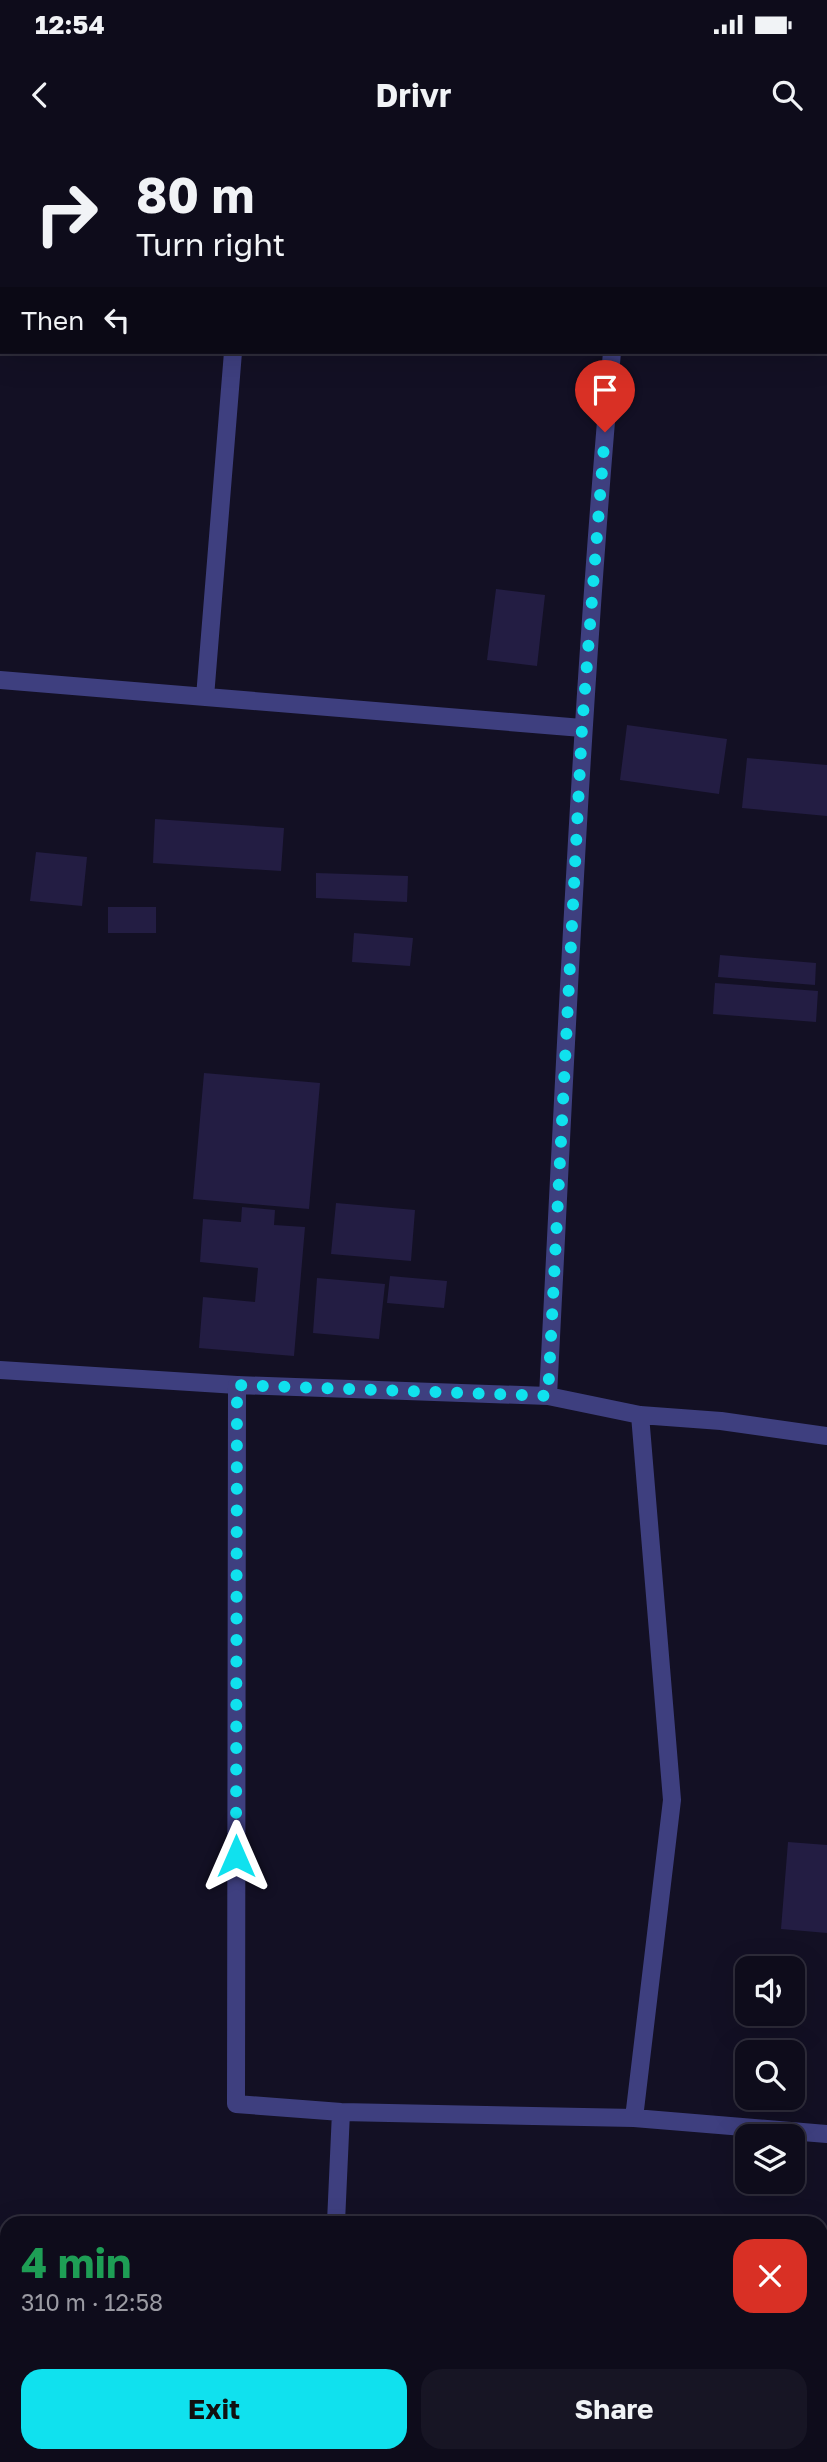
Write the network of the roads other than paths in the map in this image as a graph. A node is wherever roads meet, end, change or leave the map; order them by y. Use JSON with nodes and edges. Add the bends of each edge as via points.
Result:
{"nodes":[{"id":1,"x":233,"y":354,"type":"edge"},
{"id":2,"x":612,"y":354,"type":"edge"},
{"id":3,"x":0,"y":680,"type":"edge"},
{"id":4,"x":205,"y":697,"type":"junction"},
{"id":5,"x":582,"y":728,"type":"junction"},
{"id":6,"x":0,"y":1370,"type":"edge"},
{"id":7,"x":237,"y":1385,"type":"junction"},
{"id":8,"x":548,"y":1396,"type":"junction"},
{"id":9,"x":640,"y":1415,"type":"junction"},
{"id":10,"x":827,"y":1436,"type":"edge"},
{"id":11,"x":341,"y":2112,"type":"junction"},
{"id":12,"x":634,"y":2118,"type":"junction"},
{"id":13,"x":827,"y":2134,"type":"edge"},
{"id":14,"x":336,"y":2216,"type":"edge"}],
"edges":[{"from":1,"to":4,"type":"street"},
{"from":2,"to":5,"type":"street"},
{"from":3,"to":4,"type":"street"},
{"from":4,"to":5,"type":"street"},
{"from":5,"to":8,"type":"street"},
{"from":6,"to":7,"type":"street"},
{"from":7,"to":8,"type":"street"},
{"from":7,"to":11,"type":"street","via":[[236,2105]]},
{"from":8,"to":9,"type":"street"},
{"from":9,"to":10,"type":"street"},
{"from":9,"to":12,"type":"street","via":[[672,1800]]},
{"from":11,"to":12,"type":"street"},
{"from":11,"to":14,"type":"street"},
{"from":12,"to":13,"type":"street"}]}
